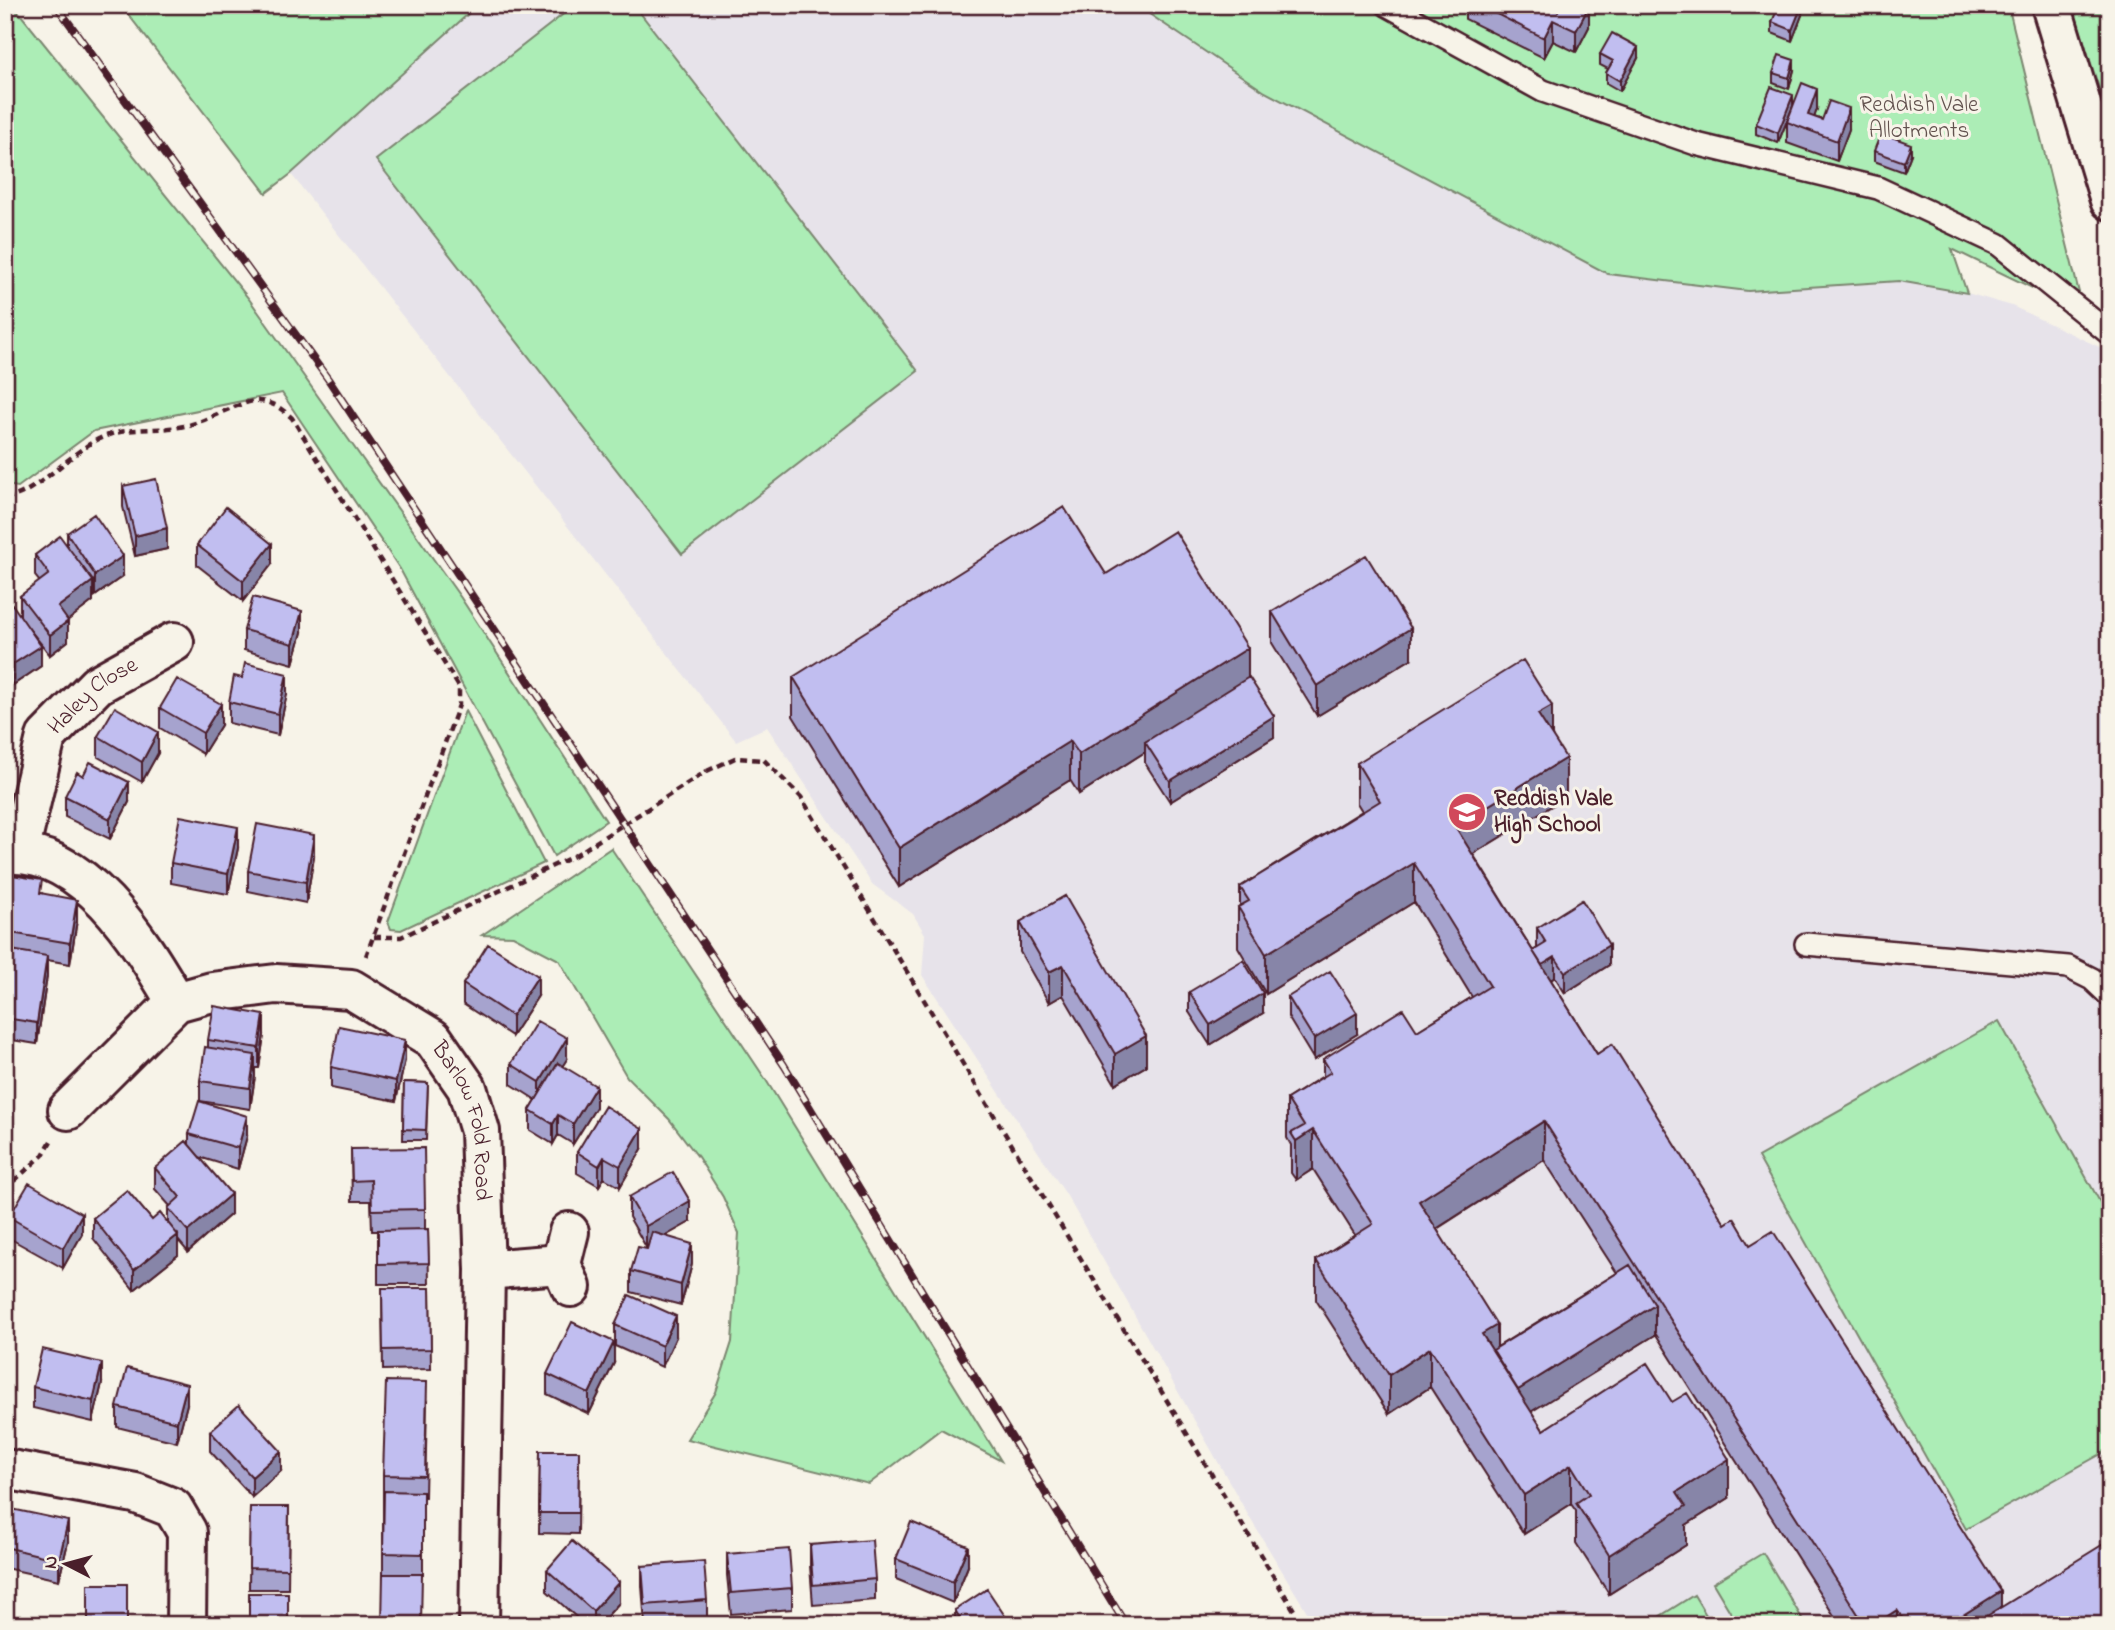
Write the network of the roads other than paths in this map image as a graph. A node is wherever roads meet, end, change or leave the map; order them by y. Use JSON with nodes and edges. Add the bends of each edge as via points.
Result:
{"nodes":[{"id":1,"x":1387,"y":5,"type":"edge"},
{"id":2,"x":2051,"y":5,"type":"edge"},
{"id":3,"x":2110,"y":200,"type":"edge"},
{"id":4,"x":2110,"y":334,"type":"edge"},
{"id":5,"x":174,"y":642,"type":"dead end"},
{"id":6,"x":12,"y":853,"type":"edge"},
{"id":7,"x":1806,"y":944,"type":"dead end"},
{"id":8,"x":2110,"y":996,"type":"edge"},
{"id":9,"x":176,"y":1002,"type":"junction"},
{"id":10,"x":68,"y":1110,"type":"road end"},
{"id":11,"x":568,"y":1262,"type":"dead end"},
{"id":12,"x":485,"y":1270,"type":"junction"},
{"id":13,"x":5,"y":1469,"type":"edge"},
{"id":14,"x":187,"y":1625,"type":"edge"},
{"id":15,"x":479,"y":1625,"type":"edge"}],
"edges":[{"from":1,"to":4,"type":"lane","via":[[1543,91],[1696,144],[1878,188],[1998,244]]},
{"from":2,"to":3,"type":"street"},
{"from":5,"to":6,"type":"street","name":"Haley Close","via":[[97,685],[46,737]]},
{"from":6,"to":9,"type":"street","via":[[68,869],[99,894],[138,938]]},
{"from":7,"to":8,"type":"lane","via":[[2068,967],[2092,979]]},
{"from":9,"to":10,"type":"street","name":"Barlow Fold Road"},
{"from":9,"to":12,"type":"street","name":"Barlow Fold Road","via":[[276,984],[351,989],[433,1039],[467,1088],[480,1131]]},
{"from":11,"to":12,"type":"street"},
{"from":12,"to":15,"type":"street","name":"Barlow Fold Road"},
{"from":13,"to":14,"type":"street","via":[[135,1493],[173,1508],[187,1532]]}]}
